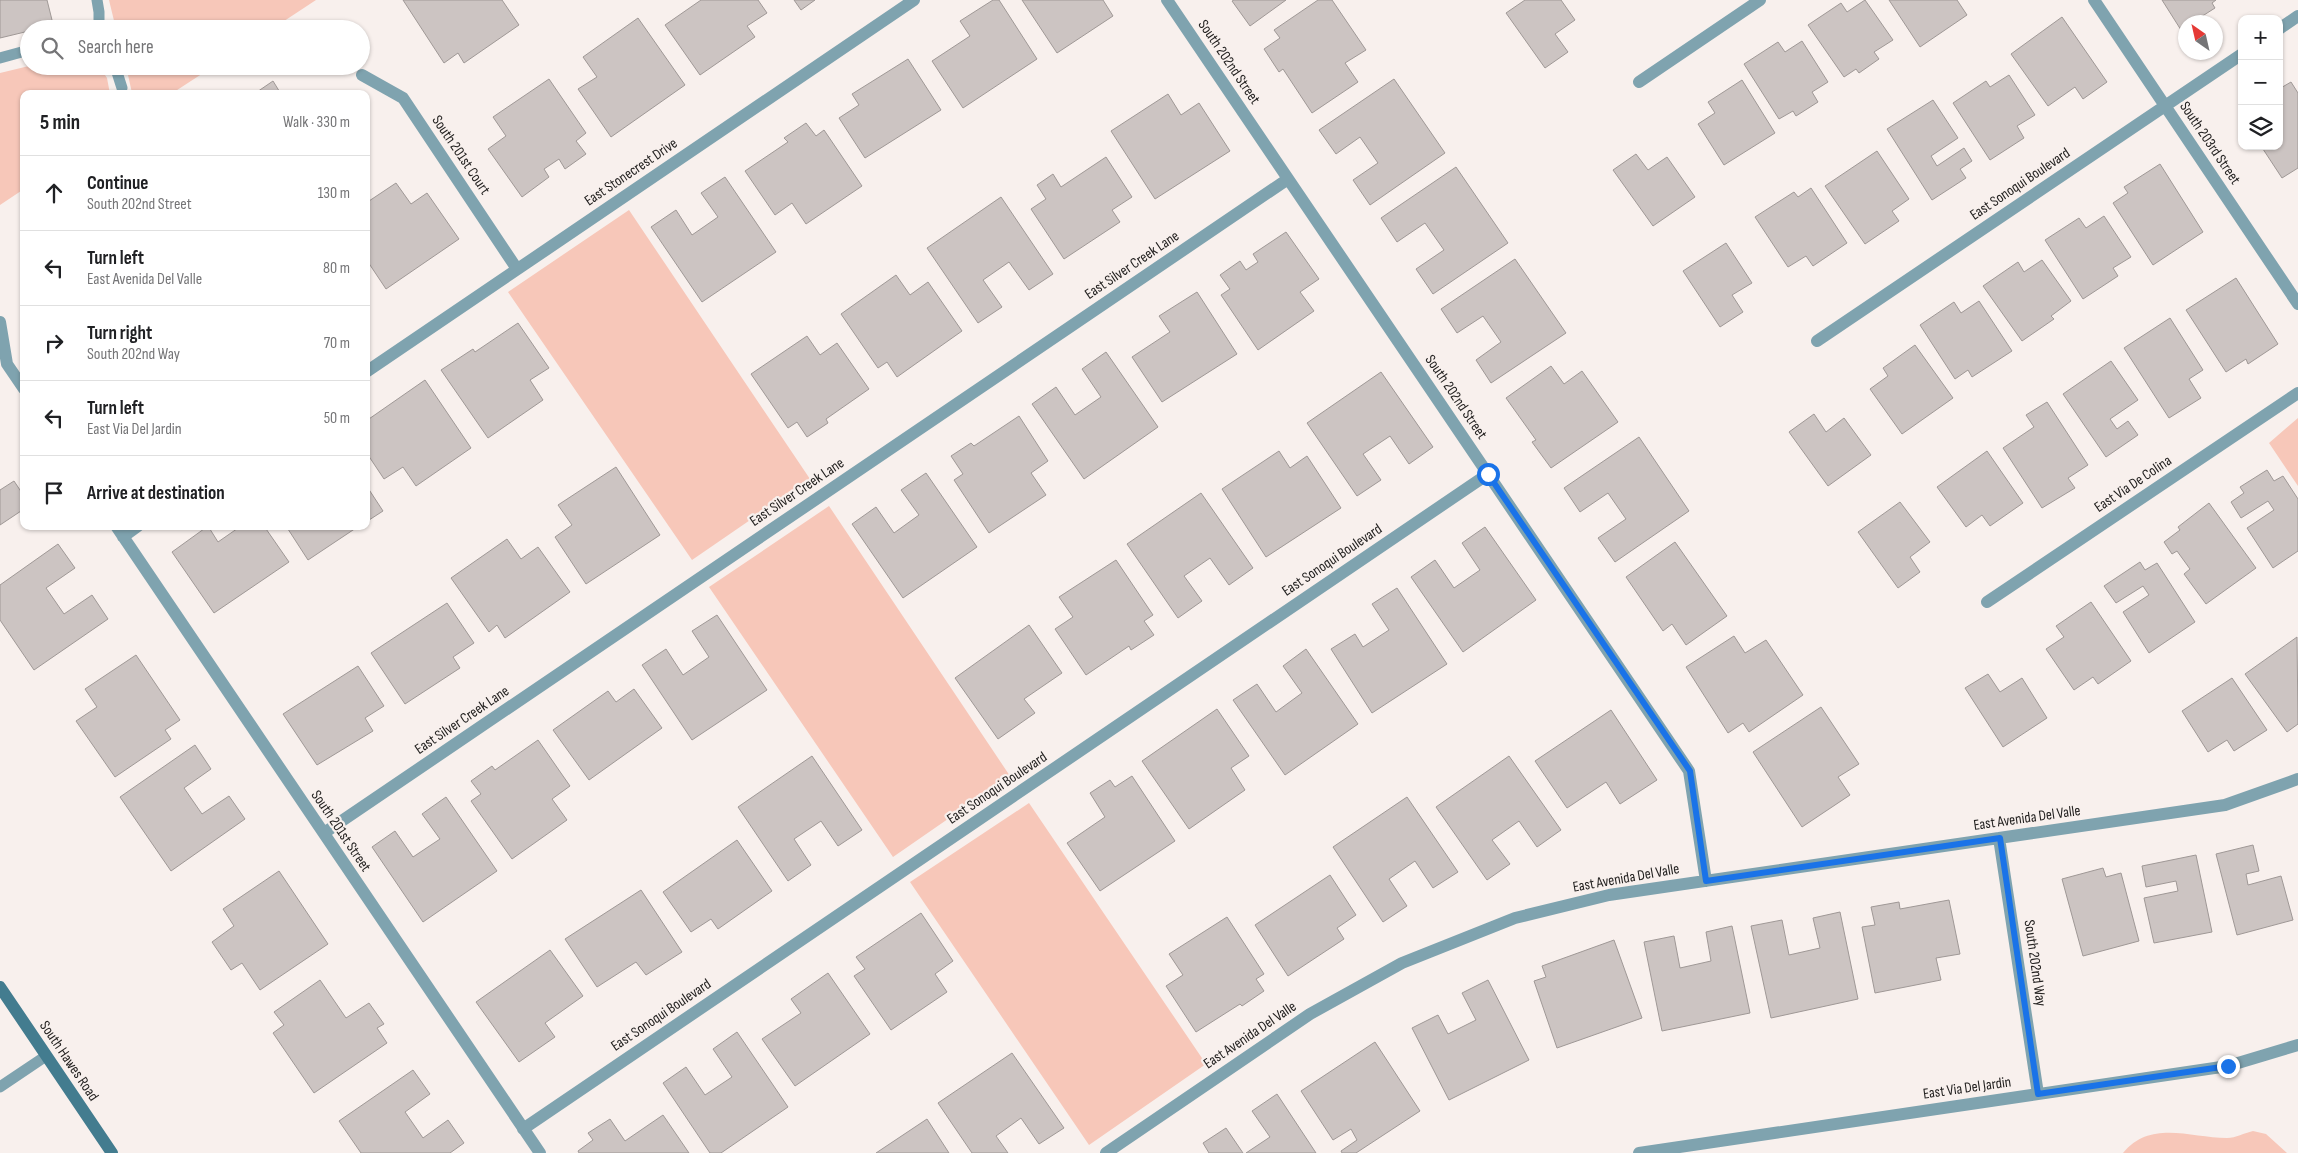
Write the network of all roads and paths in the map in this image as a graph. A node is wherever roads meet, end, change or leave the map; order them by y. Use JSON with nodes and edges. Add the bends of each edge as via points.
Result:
{"nodes":[{"id":1,"x":96,"y":0,"type":"edge"},
{"id":2,"x":914,"y":0,"type":"edge"},
{"id":3,"x":1167,"y":0,"type":"edge"},
{"id":4,"x":1760,"y":0,"type":"edge"},
{"id":5,"x":2094,"y":0,"type":"edge"},
{"id":6,"x":2298,"y":16,"type":"edge"},
{"id":7,"x":99,"y":20,"type":"edge"},
{"id":8,"x":2283,"y":26,"type":"edge"},
{"id":9,"x":20,"y":52,"type":"edge"},
{"id":10,"x":2238,"y":57,"type":"edge"},
{"id":11,"x":0,"y":58,"type":"edge"},
{"id":12,"x":118,"y":75,"type":"edge"},
{"id":13,"x":362,"y":75,"type":"dead end"},
{"id":14,"x":1639,"y":82,"type":"dead end"},
{"id":15,"x":122,"y":88,"type":"dead end"},
{"id":16,"x":2165,"y":106,"type":"junction"},
{"id":17,"x":1288,"y":178,"type":"junction"},
{"id":18,"x":518,"y":269,"type":"junction"},
{"id":19,"x":2298,"y":304,"type":"edge"},
{"id":20,"x":0,"y":322,"type":"edge"},
{"id":21,"x":1817,"y":341,"type":"dead end"},
{"id":22,"x":370,"y":369,"type":"edge"},
{"id":23,"x":20,"y":383,"type":"edge"},
{"id":24,"x":2298,"y":392,"type":"edge"},
{"id":25,"x":1488,"y":474,"type":"junction"},
{"id":26,"x":120,"y":531,"type":"edge"},
{"id":27,"x":1987,"y":602,"type":"dead end"},
{"id":28,"x":2298,"y":779,"type":"edge"},
{"id":29,"x":324,"y":833,"type":"junction"},
{"id":30,"x":2000,"y":838,"type":"junction"},
{"id":31,"x":1706,"y":881,"type":"junction"},
{"id":32,"x":0,"y":987,"type":"edge"},
{"id":33,"x":2298,"y":1045,"type":"edge"},
{"id":34,"x":46,"y":1056,"type":"junction"},
{"id":35,"x":0,"y":1087,"type":"edge"},
{"id":36,"x":2038,"y":1094,"type":"junction"},
{"id":37,"x":523,"y":1129,"type":"junction"},
{"id":38,"x":1108,"y":1152,"type":"edge"},
{"id":39,"x":112,"y":1153,"type":"edge"},
{"id":40,"x":540,"y":1153,"type":"edge"},
{"id":41,"x":1639,"y":1153,"type":"edge"}],
"edges":[{"from":1,"to":7,"type":"lane"},
{"from":2,"to":18,"type":"street","name":"East Stonecrest Drive"},
{"from":3,"to":17,"type":"street","name":"South 202nd Street"},
{"from":4,"to":14,"type":"street"},
{"from":5,"to":16,"type":"street","name":"South 203rd Street"},
{"from":6,"to":8,"type":"street"},
{"from":9,"to":11,"type":"lane"},
{"from":10,"to":16,"type":"street","name":"East Sonoqui Boulevard"},
{"from":12,"to":15,"type":"lane"},
{"from":13,"to":18,"type":"street","name":"South 201st Court","via":[[403,98]]},
{"from":16,"to":19,"type":"street","name":"South 203rd Street"},
{"from":16,"to":21,"type":"street","name":"East Sonoqui Boulevard"},
{"from":17,"to":25,"type":"street","name":"South 202nd Street"},
{"from":17,"to":29,"type":"street","name":"East Silver Creek Lane"},
{"from":18,"to":22,"type":"street","name":"East Stonecrest Drive"},
{"from":20,"to":23,"type":"street","via":[[7,364]]},
{"from":24,"to":27,"type":"street","name":"East Via De Colina"},
{"from":25,"to":31,"type":"street","name":"South 202nd Street","via":[[1690,771]]},
{"from":25,"to":37,"type":"street","name":"East Sonoqui Boulevard"},
{"from":26,"to":29,"type":"street","name":"South 201st Street"},
{"from":28,"to":30,"type":"street","name":"East Avenida Del Valle","via":[[2225,805]]},
{"from":29,"to":37,"type":"street","name":"South 201st Street"},
{"from":30,"to":31,"type":"street","name":"East Avenida Del Valle"},
{"from":30,"to":36,"type":"street","name":"South 202nd Way"},
{"from":31,"to":38,"type":"street","name":"East Avenida Del Valle","via":[[1609,895],[1515,918],[1402,963],[1310,1014]]},
{"from":32,"to":34,"type":"main road","name":"South Hawes Road"},
{"from":33,"to":36,"type":"street","name":"East Via Del Jardin","via":[[2228,1066]]},
{"from":34,"to":35,"type":"lane"},
{"from":34,"to":39,"type":"main road","name":"South Hawes Road"},
{"from":36,"to":41,"type":"street","name":"East Via Del Jardin"},
{"from":37,"to":40,"type":"street","name":"South 201st Street"}]}
